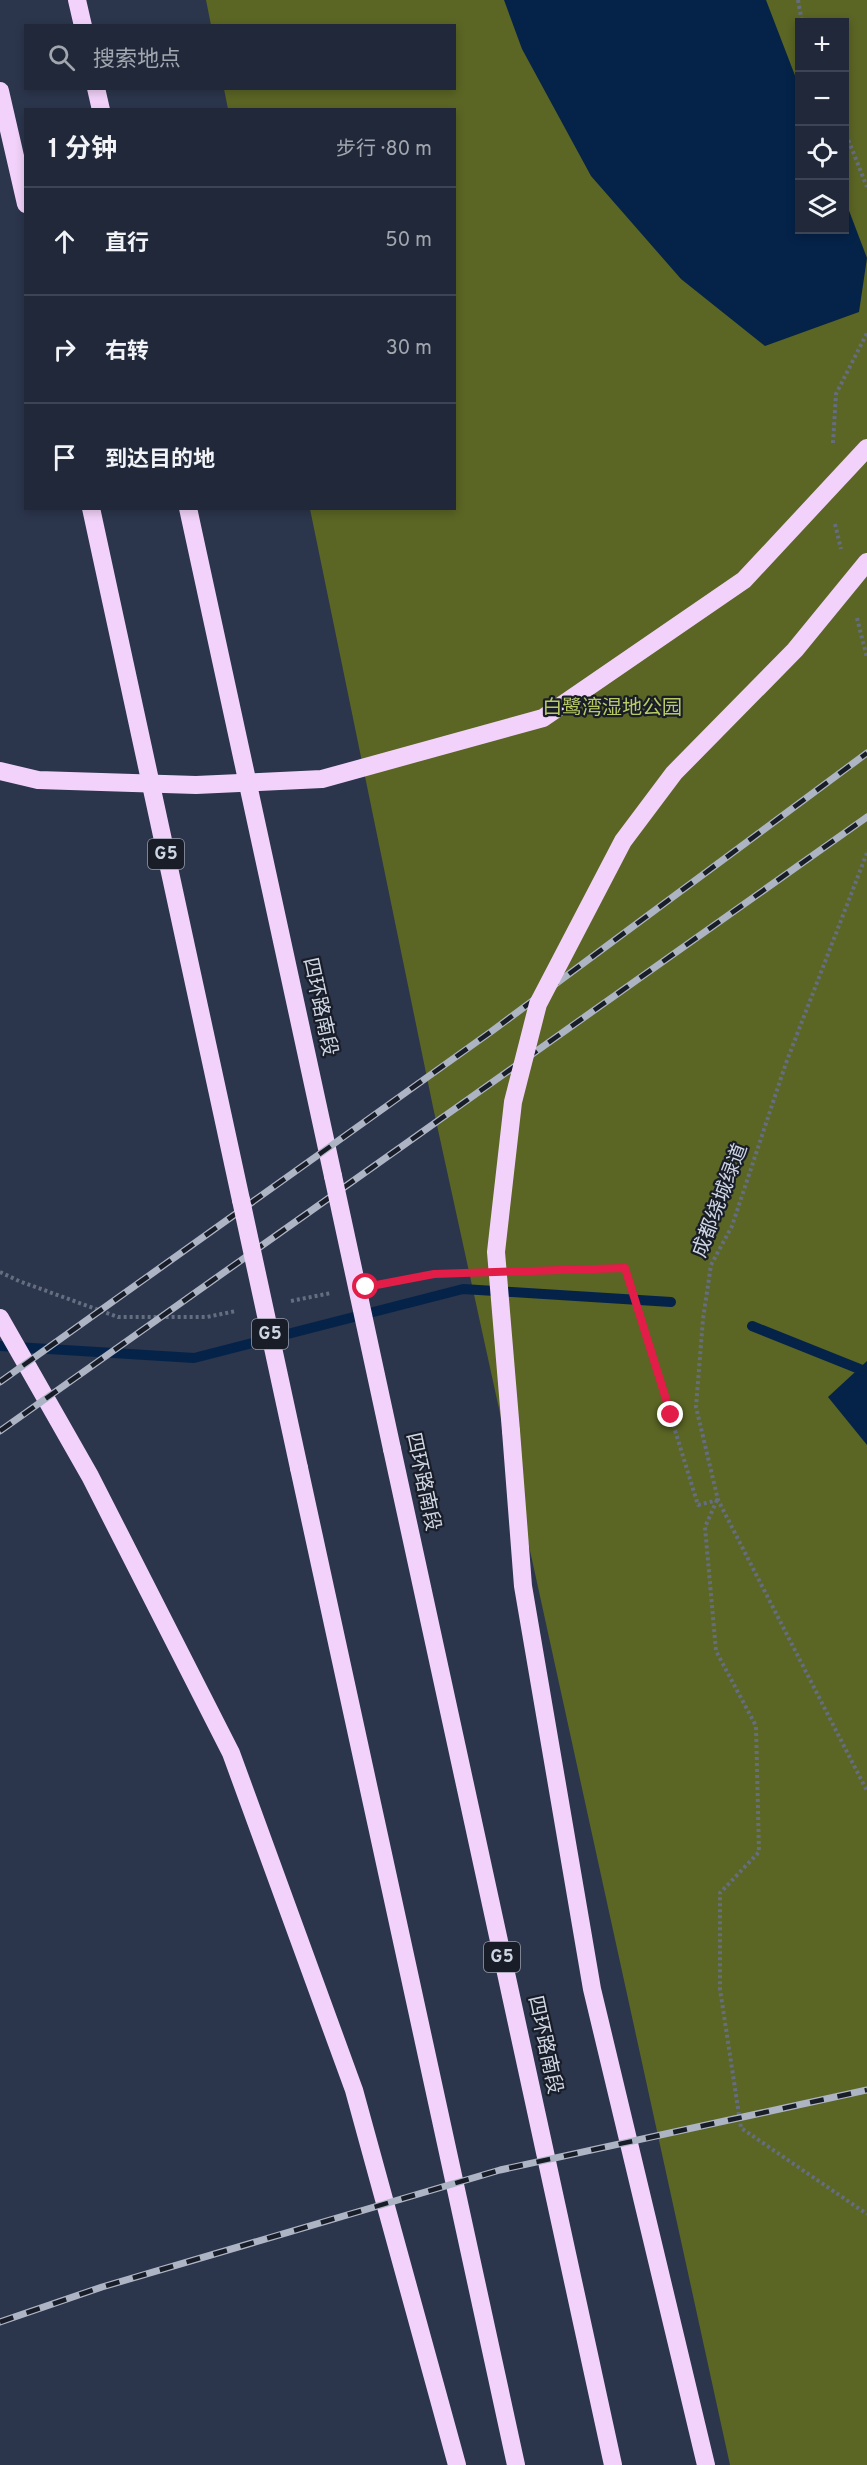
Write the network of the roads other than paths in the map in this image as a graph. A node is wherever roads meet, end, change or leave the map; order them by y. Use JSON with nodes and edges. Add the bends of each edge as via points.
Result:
{"nodes":[{"id":1,"x":77,"y":0,"type":"edge"},
{"id":2,"x":83,"y":24,"type":"edge"},
{"id":3,"x":96,"y":90,"type":"edge"},
{"id":4,"x":0,"y":91,"type":"edge"},
{"id":5,"x":101,"y":108,"type":"edge"},
{"id":6,"x":24,"y":195,"type":"edge"},
{"id":7,"x":867,"y":448,"type":"edge"},
{"id":8,"x":91,"y":510,"type":"edge"},
{"id":9,"x":188,"y":510,"type":"edge"},
{"id":10,"x":867,"y":562,"type":"edge"},
{"id":11,"x":0,"y":771,"type":"edge"},
{"id":12,"x":0,"y":1318,"type":"edge"},
{"id":13,"x":457,"y":2465,"type":"edge"},
{"id":14,"x":516,"y":2465,"type":"edge"},
{"id":15,"x":613,"y":2465,"type":"edge"},
{"id":16,"x":706,"y":2465,"type":"edge"}],
"edges":[{"from":1,"to":2,"type":"highway"},
{"from":3,"to":5,"type":"highway"},
{"from":4,"to":6,"type":"highway"},
{"from":7,"to":11,"type":"highway","bridge":true,"via":[[744,580],[543,718],[322,779],[196,785],[38,780]]},
{"from":8,"to":14,"type":"highway","number":"G5","bridge":true},
{"from":9,"to":15,"type":"highway","name":"四环路南段","number":"G5","bridge":true},
{"from":10,"to":16,"type":"highway","bridge":true,"via":[[795,650],[674,773],[623,841],[538,1004],[513,1102],[496,1252],[523,1586],[592,1989]]},
{"from":12,"to":13,"type":"highway","via":[[90,1476],[235,1764],[354,2090]]}]}
